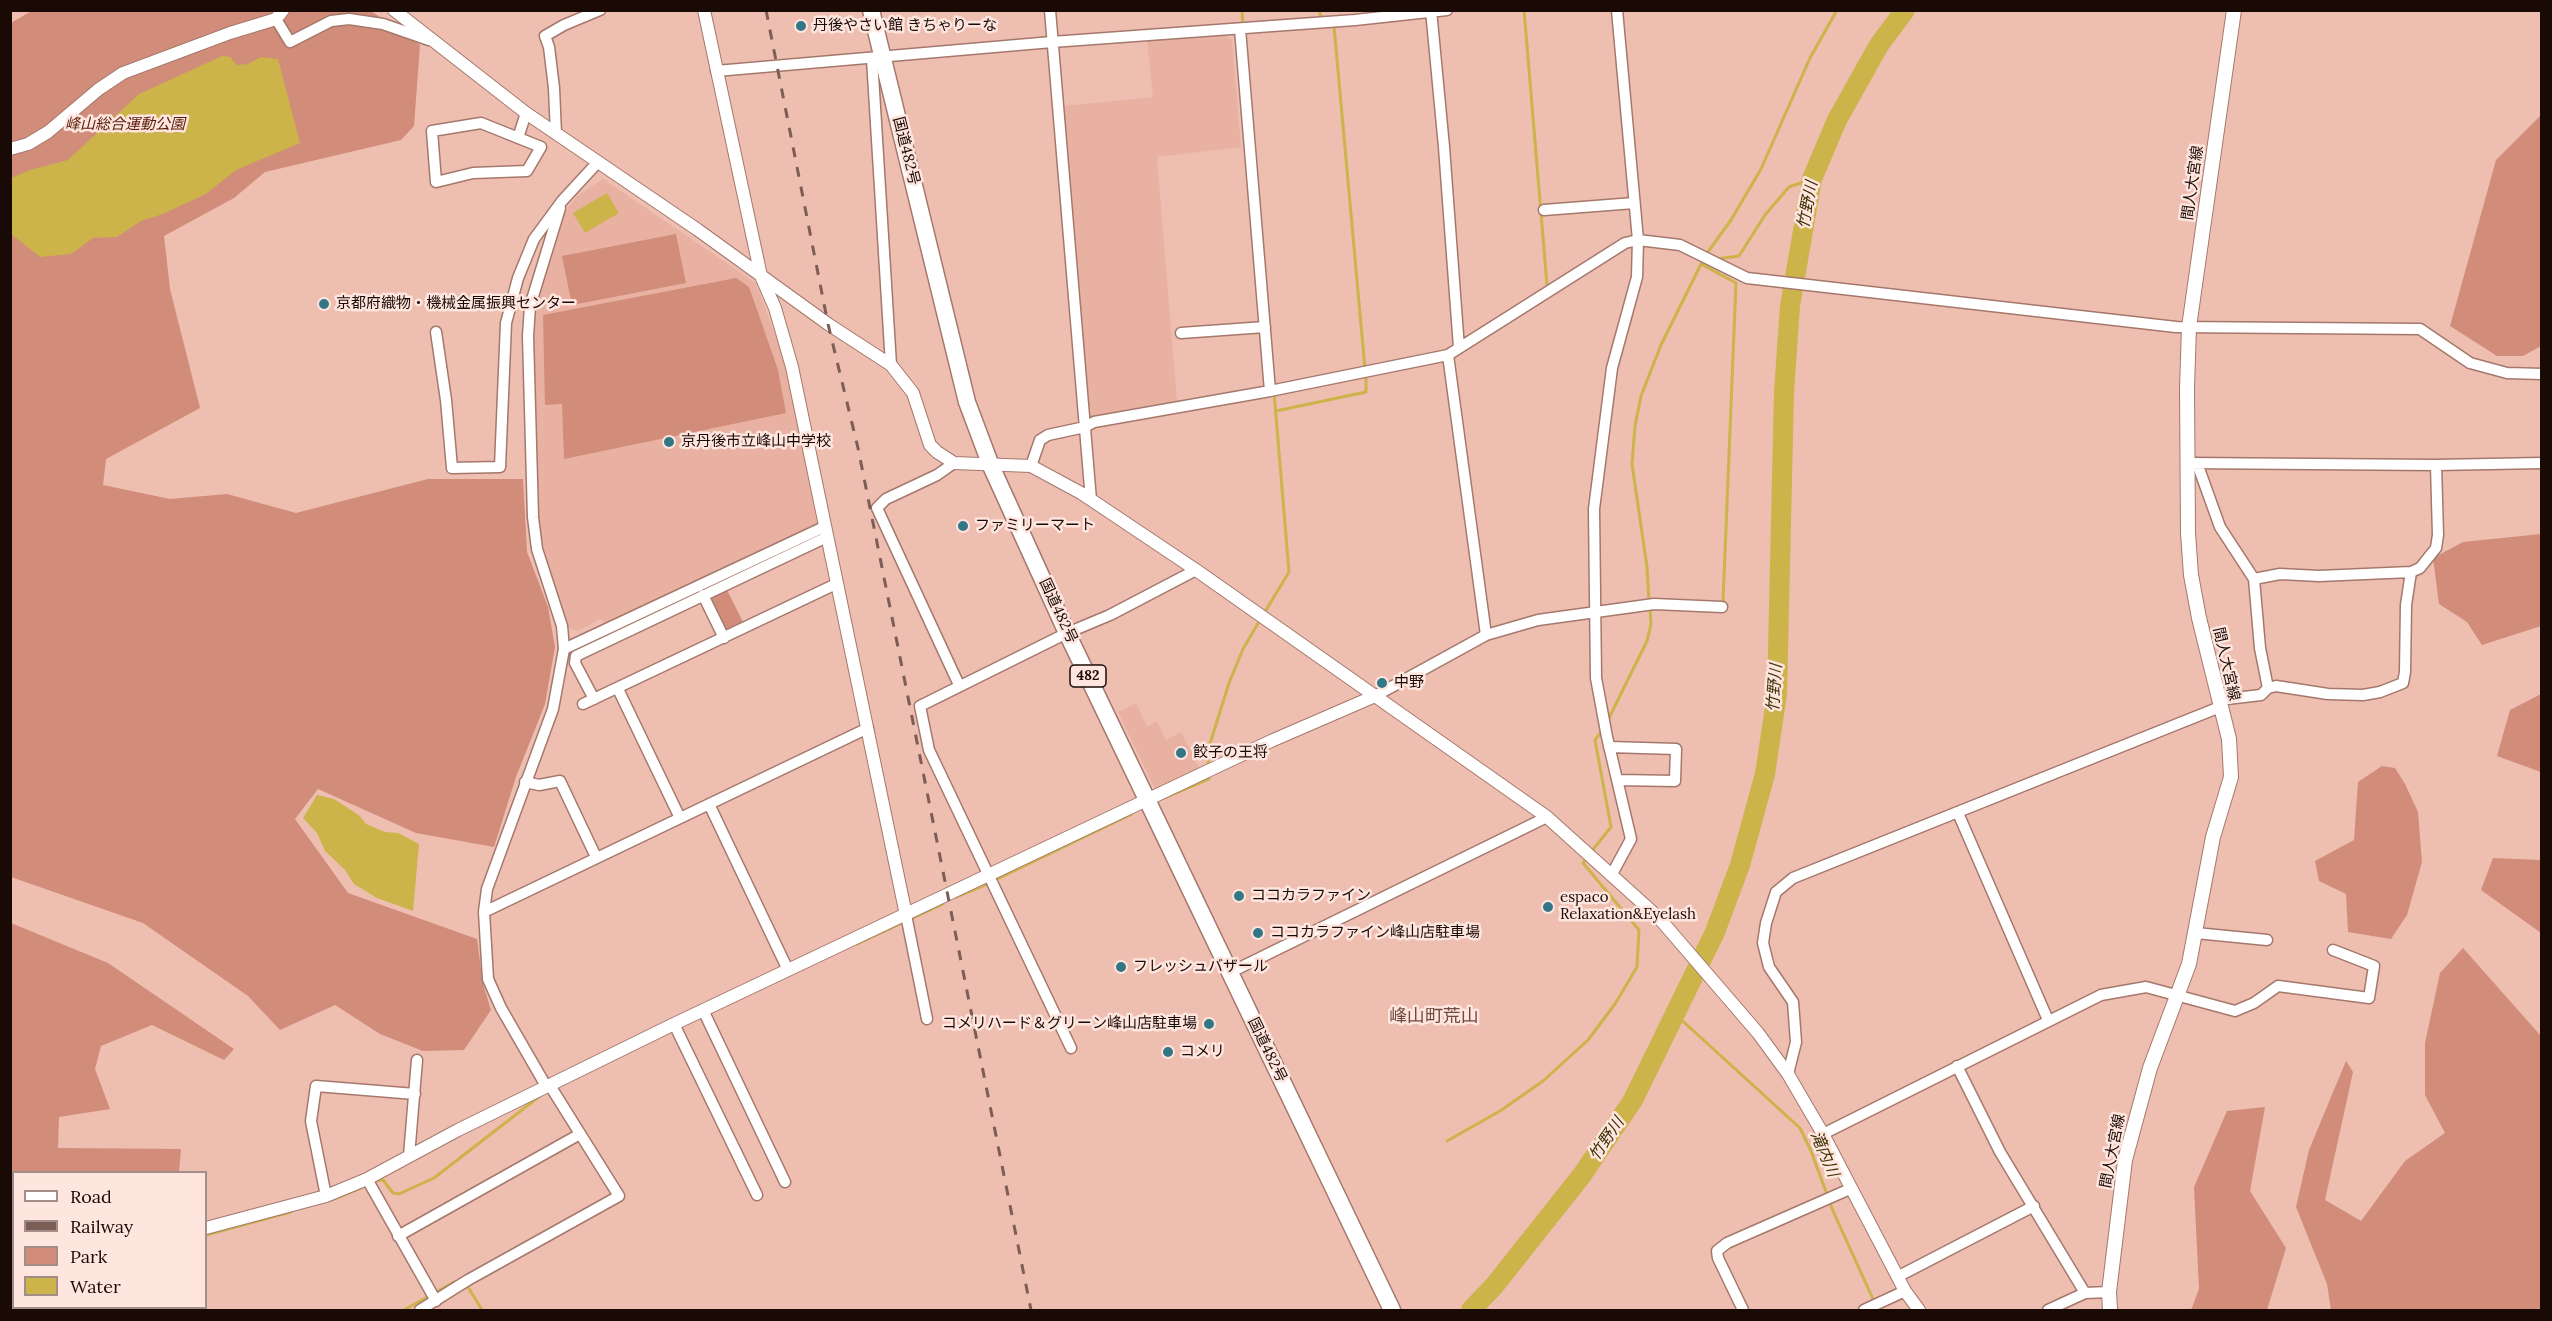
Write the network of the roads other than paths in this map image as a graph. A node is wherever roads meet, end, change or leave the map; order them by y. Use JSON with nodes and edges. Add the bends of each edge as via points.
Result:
{"nodes":[{"id":1,"x":394,"y":10,"type":"edge"},
{"id":2,"x":600,"y":10,"type":"edge"},
{"id":3,"x":704,"y":10,"type":"edge"},
{"id":4,"x":871,"y":10,"type":"edge"},
{"id":5,"x":1050,"y":10,"type":"edge"},
{"id":6,"x":1447,"y":10,"type":"edge"},
{"id":7,"x":1617,"y":10,"type":"edge"},
{"id":8,"x":2234,"y":10,"type":"edge"},
{"id":9,"x":1431,"y":11,"type":"edge"},
{"id":10,"x":279,"y":15,"type":"edge"},
{"id":11,"x":1240,"y":29,"type":"junction"},
{"id":12,"x":432,"y":41,"type":"junction"},
{"id":13,"x":1052,"y":42,"type":"junction"},
{"id":14,"x":878,"y":58,"type":"junction"},
{"id":15,"x":716,"y":71,"type":"junction"},
{"id":16,"x":526,"y":113,"type":"junction"},
{"id":17,"x":556,"y":134,"type":"junction"},
{"id":18,"x":518,"y":138,"type":"junction"},
{"id":19,"x":10,"y":149,"type":"edge"},
{"id":20,"x":598,"y":162,"type":"junction"},
{"id":21,"x":562,"y":201,"type":"junction"},
{"id":22,"x":1634,"y":203,"type":"junction"},
{"id":23,"x":1544,"y":210,"type":"dead end"},
{"id":24,"x":1638,"y":240,"type":"junction"},
{"id":25,"x":761,"y":276,"type":"junction"},
{"id":26,"x":1265,"y":327,"type":"junction"},
{"id":27,"x":2189,"y":327,"type":"junction"},
{"id":28,"x":436,"y":332,"type":"dead end"},
{"id":29,"x":1181,"y":333,"type":"dead end"},
{"id":30,"x":1459,"y":348,"type":"junction"},
{"id":31,"x":1448,"y":355,"type":"junction"},
{"id":32,"x":891,"y":365,"type":"junction"},
{"id":33,"x":2541,"y":374,"type":"edge"},
{"id":34,"x":1270,"y":391,"type":"junction"},
{"id":35,"x":1085,"y":426,"type":"junction"},
{"id":36,"x":954,"y":463,"type":"junction"},
{"id":37,"x":2192,"y":463,"type":"junction"},
{"id":38,"x":2541,"y":463,"type":"edge"},
{"id":39,"x":2436,"y":465,"type":"junction"},
{"id":40,"x":991,"y":466,"type":"junction"},
{"id":41,"x":1031,"y":466,"type":"junction"},
{"id":42,"x":1091,"y":500,"type":"junction"},
{"id":43,"x":826,"y":532,"type":"junction"},
{"id":44,"x":1196,"y":570,"type":"junction"},
{"id":45,"x":2411,"y":572,"type":"junction"},
{"id":46,"x":2254,"y":579,"type":"junction"},
{"id":47,"x":836,"y":584,"type":"junction"},
{"id":48,"x":703,"y":595,"type":"junction"},
{"id":49,"x":1722,"y":607,"type":"dead end"},
{"id":50,"x":1594,"y":611,"type":"junction"},
{"id":51,"x":1067,"y":633,"type":"junction"},
{"id":52,"x":1486,"y":635,"type":"junction"},
{"id":53,"x":724,"y":638,"type":"junction"},
{"id":54,"x":564,"y":649,"type":"junction"},
{"id":55,"x":959,"y":685,"type":"junction"},
{"id":56,"x":2268,"y":688,"type":"junction"},
{"id":57,"x":618,"y":689,"type":"junction"},
{"id":58,"x":1375,"y":696,"type":"junction"},
{"id":59,"x":594,"y":699,"type":"junction"},
{"id":60,"x":2219,"y":704,"type":"junction"},
{"id":61,"x":583,"y":705,"type":"dead end"},
{"id":62,"x":868,"y":728,"type":"junction"},
{"id":63,"x":1609,"y":747,"type":"junction"},
{"id":64,"x":1617,"y":780,"type":"junction"},
{"id":65,"x":525,"y":782,"type":"junction"},
{"id":66,"x":1147,"y":800,"type":"junction"},
{"id":67,"x":709,"y":804,"type":"junction"},
{"id":68,"x":1958,"y":813,"type":"junction"},
{"id":69,"x":1547,"y":817,"type":"junction"},
{"id":70,"x":680,"y":818,"type":"junction"},
{"id":71,"x":596,"y":857,"type":"junction"},
{"id":72,"x":1612,"y":874,"type":"junction"},
{"id":73,"x":989,"y":876,"type":"junction"},
{"id":74,"x":484,"y":912,"type":"junction"},
{"id":75,"x":906,"y":915,"type":"junction"},
{"id":76,"x":2196,"y":933,"type":"junction"},
{"id":77,"x":2267,"y":940,"type":"dead end"},
{"id":78,"x":2334,"y":950,"type":"dead end"},
{"id":79,"x":788,"y":970,"type":"junction"},
{"id":80,"x":1229,"y":973,"type":"junction"},
{"id":81,"x":2179,"y":994,"type":"junction"},
{"id":82,"x":703,"y":1010,"type":"junction"},
{"id":83,"x":927,"y":1019,"type":"dead end"},
{"id":84,"x":2048,"y":1020,"type":"junction"},
{"id":85,"x":674,"y":1024,"type":"junction"},
{"id":86,"x":1071,"y":1048,"type":"dead end"},
{"id":87,"x":417,"y":1060,"type":"dead end"},
{"id":88,"x":1957,"y":1066,"type":"junction"},
{"id":89,"x":1788,"y":1074,"type":"junction"},
{"id":90,"x":548,"y":1085,"type":"junction"},
{"id":91,"x":415,"y":1094,"type":"junction"},
{"id":92,"x":580,"y":1134,"type":"junction"},
{"id":93,"x":1823,"y":1134,"type":"junction"},
{"id":94,"x":410,"y":1156,"type":"junction"},
{"id":95,"x":367,"y":1179,"type":"junction"},
{"id":96,"x":785,"y":1182,"type":"dead end"},
{"id":97,"x":1850,"y":1189,"type":"junction"},
{"id":98,"x":757,"y":1195,"type":"dead end"},
{"id":99,"x":326,"y":1196,"type":"junction"},
{"id":100,"x":2034,"y":1206,"type":"junction"},
{"id":101,"x":207,"y":1228,"type":"edge"},
{"id":102,"x":398,"y":1236,"type":"junction"},
{"id":103,"x":1897,"y":1277,"type":"junction"},
{"id":104,"x":1905,"y":1290,"type":"junction"},
{"id":105,"x":2109,"y":1292,"type":"junction"},
{"id":106,"x":2085,"y":1293,"type":"junction"},
{"id":107,"x":436,"y":1301,"type":"junction"},
{"id":108,"x":420,"y":1311,"type":"edge"},
{"id":109,"x":1392,"y":1311,"type":"edge"},
{"id":110,"x":1743,"y":1311,"type":"edge"},
{"id":111,"x":1864,"y":1311,"type":"edge"},
{"id":112,"x":1919,"y":1311,"type":"edge"},
{"id":113,"x":2048,"y":1311,"type":"edge"},
{"id":114,"x":2110,"y":1311,"type":"edge"}],
"edges":[{"from":1,"to":12,"type":"street"},
{"from":2,"to":17,"type":"street","via":[[545,36],[554,88]]},
{"from":3,"to":15,"type":"street"},
{"from":4,"to":14,"type":"highway","name":"国道482号","number":"482"},
{"from":5,"to":13,"type":"street"},
{"from":6,"to":9,"type":"street"},
{"from":7,"to":22,"type":"street"},
{"from":8,"to":27,"type":"main road","name":"間人大宮線"},
{"from":9,"to":11,"type":"street"},
{"from":9,"to":30,"type":"street"},
{"from":10,"to":12,"type":"street","via":[[290,42],[331,21],[349,19],[383,24]]},
{"from":10,"to":19,"type":"street","via":[[123,74],[48,132]]},
{"from":11,"to":13,"type":"street"},
{"from":11,"to":26,"type":"street"},
{"from":12,"to":16,"type":"street"},
{"from":13,"to":14,"type":"street"},
{"from":13,"to":35,"type":"street"},
{"from":14,"to":15,"type":"street"},
{"from":14,"to":32,"type":"street"},
{"from":14,"to":40,"type":"highway","name":"国道482号","number":"482","via":[[967,402]]},
{"from":15,"to":25,"type":"street"},
{"from":16,"to":17,"type":"street"},
{"from":16,"to":18,"type":"street"},
{"from":17,"to":20,"type":"street"},
{"from":18,"to":18,"type":"street","via":[[481,123],[432,131],[436,182],[473,173],[527,171],[541,147]]},
{"from":20,"to":21,"type":"street"},
{"from":20,"to":25,"type":"street"},
{"from":21,"to":28,"type":"street","via":[[534,238],[506,323],[500,467],[452,468]]},
{"from":21,"to":54,"type":"street","via":[[530,306],[528,336],[533,517],[537,549],[562,626]]},
{"from":22,"to":23,"type":"street"},
{"from":22,"to":24,"type":"street"},
{"from":24,"to":27,"type":"street","via":[[1680,245],[1747,278]]},
{"from":24,"to":30,"type":"street","via":[[1625,243]]},
{"from":24,"to":50,"type":"street","via":[[1637,277],[1612,368],[1594,509]]},
{"from":25,"to":32,"type":"street"},
{"from":25,"to":43,"type":"street","via":[[792,367]]},
{"from":26,"to":29,"type":"street"},
{"from":26,"to":34,"type":"street"},
{"from":27,"to":33,"type":"street","via":[[2420,328],[2470,363],[2507,373]]},
{"from":27,"to":37,"type":"main road","name":"間人大宮線"},
{"from":30,"to":31,"type":"street"},
{"from":31,"to":34,"type":"street"},
{"from":31,"to":52,"type":"street"},
{"from":32,"to":36,"type":"street","via":[[913,393],[930,445]]},
{"from":34,"to":35,"type":"street"},
{"from":35,"to":41,"type":"street","via":[[1040,440]]},
{"from":35,"to":42,"type":"street"},
{"from":36,"to":40,"type":"street"},
{"from":36,"to":55,"type":"street","via":[[886,499],[877,508]]},
{"from":37,"to":39,"type":"street"},
{"from":37,"to":46,"type":"street","via":[[2220,526]]},
{"from":37,"to":60,"type":"main road","name":"間人大宮線","via":[[2191,575]]},
{"from":38,"to":39,"type":"street"},
{"from":39,"to":45,"type":"street","via":[[2436,548],[2420,568]]},
{"from":40,"to":41,"type":"street"},
{"from":40,"to":51,"type":"highway","name":"国道482号","number":"482"},
{"from":41,"to":42,"type":"street"},
{"from":42,"to":44,"type":"street"},
{"from":43,"to":47,"type":"street"},
{"from":43,"to":48,"type":"street"},
{"from":43,"to":54,"type":"street"},
{"from":44,"to":51,"type":"street"},
{"from":44,"to":58,"type":"street"},
{"from":45,"to":46,"type":"street","via":[[2280,574]]},
{"from":45,"to":56,"type":"street","via":[[2403,683],[2363,695]]},
{"from":46,"to":56,"type":"street"},
{"from":47,"to":53,"type":"street"},
{"from":47,"to":62,"type":"street"},
{"from":48,"to":53,"type":"street"},
{"from":48,"to":59,"type":"street","via":[[576,656],[575,663]]},
{"from":49,"to":50,"type":"street","via":[[1654,604]]},
{"from":50,"to":52,"type":"street","via":[[1538,620]]},
{"from":50,"to":63,"type":"street","via":[[1596,678]]},
{"from":51,"to":55,"type":"street"},
{"from":51,"to":66,"type":"highway","name":"国道482号","number":"482"},
{"from":52,"to":58,"type":"street"},
{"from":53,"to":57,"type":"street"},
{"from":54,"to":65,"type":"street","via":[[554,709]]},
{"from":55,"to":73,"type":"street","via":[[920,706],[929,750]]},
{"from":56,"to":60,"type":"street","via":[[2261,695]]},
{"from":57,"to":59,"type":"street"},
{"from":57,"to":70,"type":"street"},
{"from":58,"to":66,"type":"street"},
{"from":58,"to":69,"type":"street"},
{"from":59,"to":61,"type":"street"},
{"from":60,"to":68,"type":"street"},
{"from":60,"to":76,"type":"main road","name":"間人大宮線","via":[[2229,739],[2231,777],[2213,837]]},
{"from":62,"to":67,"type":"street"},
{"from":62,"to":75,"type":"street"},
{"from":63,"to":64,"type":"street"},
{"from":63,"to":64,"type":"street","via":[[1676,749],[1675,782]]},
{"from":64,"to":72,"type":"street","via":[[1630,839]]},
{"from":65,"to":71,"type":"street","via":[[539,785],[560,781]]},
{"from":65,"to":74,"type":"street","via":[[487,889]]},
{"from":66,"to":73,"type":"street"},
{"from":66,"to":80,"type":"highway","name":"国道482号","number":"482"},
{"from":67,"to":70,"type":"street"},
{"from":67,"to":79,"type":"street"},
{"from":68,"to":84,"type":"street"},
{"from":68,"to":89,"type":"street","via":[[1793,878],[1776,892],[1763,943],[1769,967],[1793,1002],[1796,1042]]},
{"from":69,"to":72,"type":"street"},
{"from":69,"to":80,"type":"street"},
{"from":70,"to":71,"type":"street"},
{"from":71,"to":74,"type":"street"},
{"from":72,"to":89,"type":"street","via":[[1664,924]]},
{"from":73,"to":75,"type":"street"},
{"from":73,"to":86,"type":"street"},
{"from":74,"to":90,"type":"street","via":[[488,979]]},
{"from":75,"to":79,"type":"street"},
{"from":75,"to":83,"type":"street"},
{"from":76,"to":77,"type":"street"},
{"from":76,"to":81,"type":"main road","name":"間人大宮線"},
{"from":78,"to":81,"type":"street","via":[[2374,966],[2368,998],[2278,986],[2235,1011]]},
{"from":79,"to":82,"type":"street"},
{"from":80,"to":109,"type":"highway","name":"国道482号","number":"482"},
{"from":81,"to":84,"type":"street","via":[[2146,987],[2101,994]]},
{"from":81,"to":105,"type":"main road","name":"間人大宮線","via":[[2150,1068],[2125,1160]]},
{"from":82,"to":85,"type":"street"},
{"from":82,"to":96,"type":"street"},
{"from":84,"to":88,"type":"street"},
{"from":85,"to":90,"type":"street"},
{"from":85,"to":98,"type":"street"},
{"from":87,"to":91,"type":"street"},
{"from":88,"to":93,"type":"street"},
{"from":88,"to":100,"type":"street","via":[[2000,1152]]},
{"from":89,"to":93,"type":"street"},
{"from":90,"to":92,"type":"street"},
{"from":90,"to":94,"type":"street"},
{"from":91,"to":94,"type":"street"},
{"from":91,"to":99,"type":"street","via":[[316,1086],[311,1120]]},
{"from":92,"to":102,"type":"street"},
{"from":92,"to":107,"type":"street","via":[[619,1196]]},
{"from":93,"to":97,"type":"street"},
{"from":94,"to":95,"type":"street"},
{"from":95,"to":99,"type":"street"},
{"from":95,"to":102,"type":"street"},
{"from":97,"to":103,"type":"street"},
{"from":97,"to":110,"type":"street","via":[[1727,1243],[1717,1251]]},
{"from":99,"to":101,"type":"street"},
{"from":100,"to":103,"type":"street"},
{"from":100,"to":106,"type":"street"},
{"from":102,"to":107,"type":"street"},
{"from":103,"to":104,"type":"street"},
{"from":104,"to":111,"type":"street"},
{"from":104,"to":112,"type":"street"},
{"from":105,"to":106,"type":"street"},
{"from":105,"to":114,"type":"main road","name":"間人大宮線"},
{"from":106,"to":113,"type":"street"},
{"from":107,"to":108,"type":"street"}]}
